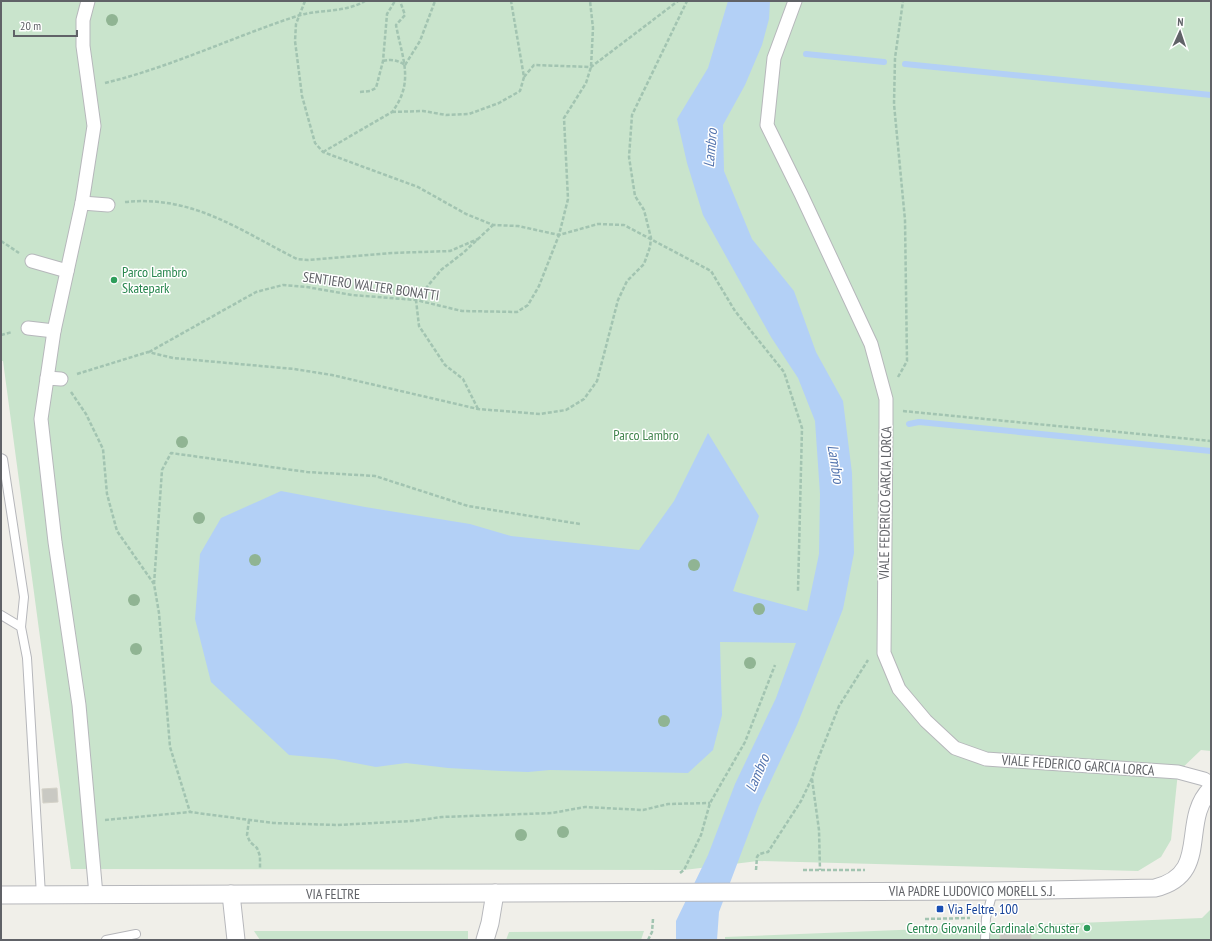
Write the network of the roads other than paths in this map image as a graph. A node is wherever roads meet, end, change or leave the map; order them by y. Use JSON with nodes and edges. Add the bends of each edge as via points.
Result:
{"nodes":[{"id":1,"x":88,"y":1,"type":"edge"},
{"id":2,"x":795,"y":1,"type":"edge"},
{"id":3,"x":82,"y":203,"type":"junction"},
{"id":4,"x":108,"y":205,"type":"road end"},
{"id":5,"x":32,"y":261,"type":"dead end"},
{"id":6,"x":67,"y":271,"type":"junction"},
{"id":7,"x":28,"y":328,"type":"dead end"},
{"id":8,"x":54,"y":331,"type":"junction"},
{"id":9,"x":47,"y":378,"type":"junction"},
{"id":10,"x":61,"y":379,"type":"road end"},
{"id":11,"x":1,"y":458,"type":"edge"},
{"id":12,"x":1,"y":615,"type":"edge"},
{"id":13,"x":21,"y":627,"type":"junction"},
{"id":14,"x":1211,"y":783,"type":"edge"},
{"id":15,"x":1211,"y":788,"type":"edge"},
{"id":16,"x":664,"y":892,"type":"joint"},
{"id":17,"x":993,"y":892,"type":"junction"},
{"id":18,"x":495,"y":893,"type":"junction"},
{"id":19,"x":231,"y":894,"type":"junction"},
{"id":20,"x":1,"y":895,"type":"edge"},
{"id":21,"x":41,"y":895,"type":"junction"},
{"id":22,"x":96,"y":895,"type":"junction"},
{"id":23,"x":136,"y":934,"type":"dead end"},
{"id":24,"x":106,"y":940,"type":"edge"},
{"id":25,"x":236,"y":940,"type":"edge"},
{"id":26,"x":485,"y":940,"type":"edge"},
{"id":27,"x":985,"y":940,"type":"edge"}],
"edges":[{"from":1,"to":3,"type":"street","via":[[83,20],[83,46],[94,126]]},
{"from":2,"to":14,"type":"street","name":"VIALE FEDERICO GARCIA LORCA","via":[[774,58],[767,125],[871,344],[886,404],[884,653],[899,689],[926,721],[955,748],[986,759],[1178,772]]},
{"from":3,"to":4,"type":"street"},
{"from":3,"to":6,"type":"street"},
{"from":5,"to":6,"type":"street"},
{"from":6,"to":8,"type":"street"},
{"from":7,"to":8,"type":"street"},
{"from":8,"to":9,"type":"street"},
{"from":9,"to":10,"type":"street"},
{"from":9,"to":22,"type":"street","via":[[42,419],[55,542],[79,705]]},
{"from":11,"to":13,"type":"lane","via":[[24,597]]},
{"from":12,"to":13,"type":"lane"},
{"from":13,"to":21,"type":"lane","via":[[28,658]]},
{"from":15,"to":17,"type":"street","name":"VIA PADRE LUDOVICO MORELL S.J.","via":[[1197,816],[1196,845],[1192,860],[1173,882],[1164,886],[1137,889]]},
{"from":16,"to":17,"type":"street","name":"VIA PADRE LUDOVICO MORELL S.J."},
{"from":16,"to":18,"type":"street","name":"VIA FELTRE"},
{"from":17,"to":27,"type":"lane","via":[[986,918]]},
{"from":18,"to":19,"type":"street","name":"VIA FELTRE"},
{"from":18,"to":26,"type":"street"},
{"from":19,"to":22,"type":"street","name":"VIA FELTRE"},
{"from":19,"to":25,"type":"street"},
{"from":20,"to":21,"type":"street","name":"VIA FELTRE"},
{"from":21,"to":22,"type":"street","name":"VIA FELTRE"},
{"from":23,"to":24,"type":"lane"}]}
